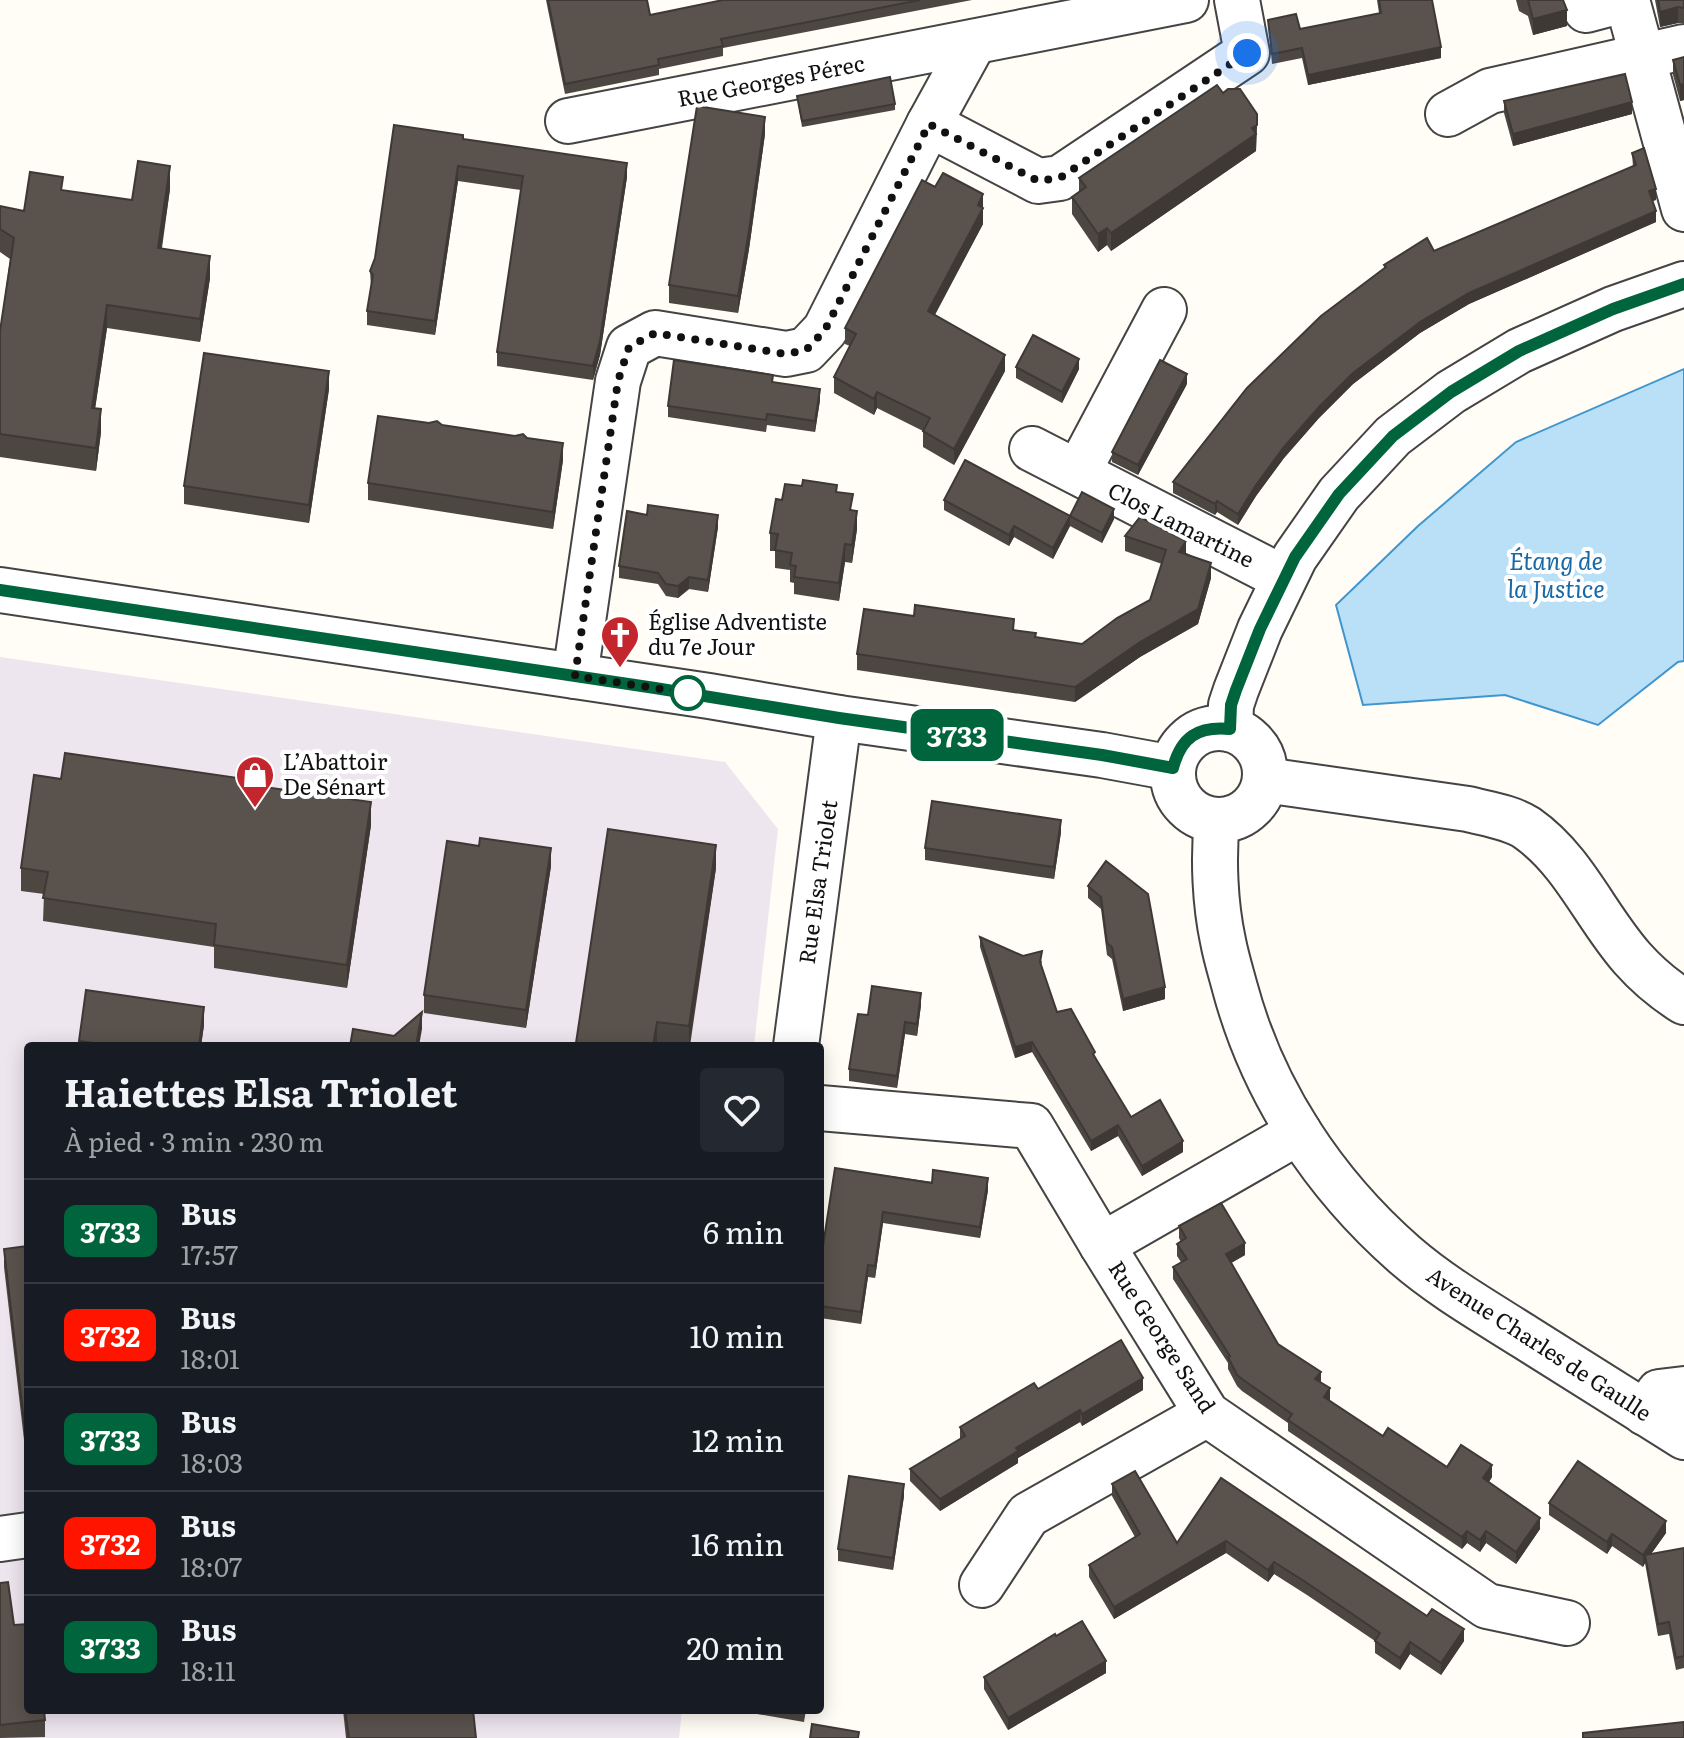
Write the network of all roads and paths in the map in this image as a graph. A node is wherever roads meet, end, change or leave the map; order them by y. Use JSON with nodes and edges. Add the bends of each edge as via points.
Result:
{"nodes":[{"id":1,"x":1186,"y":0,"type":"edge"},
{"id":2,"x":1237,"y":0,"type":"edge"},
{"id":3,"x":1583,"y":0,"type":"edge"},
{"id":4,"x":1626,"y":0,"type":"edge"},
{"id":5,"x":974,"y":42,"type":"junction"},
{"id":6,"x":1664,"y":52,"type":"edge"},
{"id":7,"x":1448,"y":114,"type":"dead end"},
{"id":8,"x":568,"y":121,"type":"dead end"},
{"id":9,"x":929,"y":124,"type":"junction"},
{"id":10,"x":1684,"y":209,"type":"edge"},
{"id":11,"x":1684,"y":284,"type":"edge"},
{"id":12,"x":1164,"y":310,"type":"dead end"},
{"id":13,"x":1032,"y":449,"type":"dead end"},
{"id":14,"x":1078,"y":472,"type":"junction"},
{"id":15,"x":1283,"y":578,"type":"junction"},
{"id":16,"x":0,"y":590,"type":"edge"},
{"id":17,"x":575,"y":676,"type":"junction"},
{"id":18,"x":839,"y":718,"type":"junction"},
{"id":19,"x":1230,"y":729,"type":"junction"},
{"id":20,"x":1173,"y":768,"type":"junction"},
{"id":21,"x":1265,"y":780,"type":"junction"},
{"id":22,"x":1217,"y":821,"type":"junction"},
{"id":23,"x":1684,"y":1002,"type":"edge"},
{"id":24,"x":797,"y":1042,"type":"edge"},
{"id":25,"x":824,"y":1108,"type":"edge"},
{"id":26,"x":1299,"y":1132,"type":"junction"},
{"id":27,"x":1102,"y":1245,"type":"junction"},
{"id":28,"x":1684,"y":1389,"type":"edge"},
{"id":29,"x":1645,"y":1413,"type":"junction"},
{"id":30,"x":1207,"y":1414,"type":"junction"},
{"id":31,"x":1684,"y":1437,"type":"edge"},
{"id":32,"x":24,"y":1536,"type":"edge"},
{"id":33,"x":0,"y":1539,"type":"edge"},
{"id":34,"x":982,"y":1585,"type":"dead end"},
{"id":35,"x":1567,"y":1623,"type":"dead end"}],
"edges":[{"from":1,"to":5,"type":"street","name":"Rue Georges Pérec"},
{"from":2,"to":9,"type":"street","via":[[1247,53],[1060,178],[1038,181]]},
{"from":3,"to":4,"type":"street","via":[[1586,10]]},
{"from":4,"to":6,"type":"street"},
{"from":5,"to":8,"type":"street","name":"Rue Georges Pérec"},
{"from":5,"to":9,"type":"street"},
{"from":6,"to":7,"type":"street","via":[[1490,91]]},
{"from":6,"to":10,"type":"street"},
{"from":9,"to":17,"type":"street","via":[[825,330],[806,350],[786,354],[655,333],[629,347],[618,381]]},
{"from":11,"to":15,"type":"street","via":[[1519,351],[1451,392],[1393,436],[1339,494]]},
{"from":12,"to":14,"type":"street"},
{"from":13,"to":14,"type":"street","name":"Clos Lamartine"},
{"from":14,"to":15,"type":"street","name":"Clos Lamartine"},
{"from":15,"to":19,"type":"street","via":[[1236,690]]},
{"from":16,"to":17,"type":"street"},
{"from":17,"to":18,"type":"street"},
{"from":18,"to":20,"type":"street"},
{"from":18,"to":24,"type":"street","name":"Rue Elsa Triolet"},
{"from":19,"to":20,"type":"street","via":[[1199,732],[1177,753]]},
{"from":19,"to":21,"type":"street","via":[[1243,734],[1261,753]]},
{"from":20,"to":22,"type":"street","via":[[1179,798],[1202,817]]},
{"from":21,"to":22,"type":"street","via":[[1254,805]]},
{"from":21,"to":23,"type":"street","via":[[1468,809],[1525,827],[1563,859],[1633,959]]},
{"from":22,"to":26,"type":"street","name":"Avenue Charles de Gaulle","via":[[1215,871],[1222,939],[1241,1011],[1267,1077]]},
{"from":25,"to":27,"type":"street","name":"Rue George Sand","via":[[1031,1126]]},
{"from":26,"to":27,"type":"street"},
{"from":26,"to":29,"type":"street","name":"Avenue Charles de Gaulle","via":[[1332,1179],[1406,1256],[1453,1292]]},
{"from":27,"to":30,"type":"street","name":"Rue George Sand"},
{"from":28,"to":29,"type":"street","via":[[1659,1392]]},
{"from":29,"to":31,"type":"street","name":"Avenue Charles de Gaulle"},
{"from":30,"to":34,"type":"street","via":[[1028,1515]]},
{"from":30,"to":35,"type":"street","name":"Rue George Sand","via":[[1487,1606]]},
{"from":32,"to":33,"type":"street"}]}
